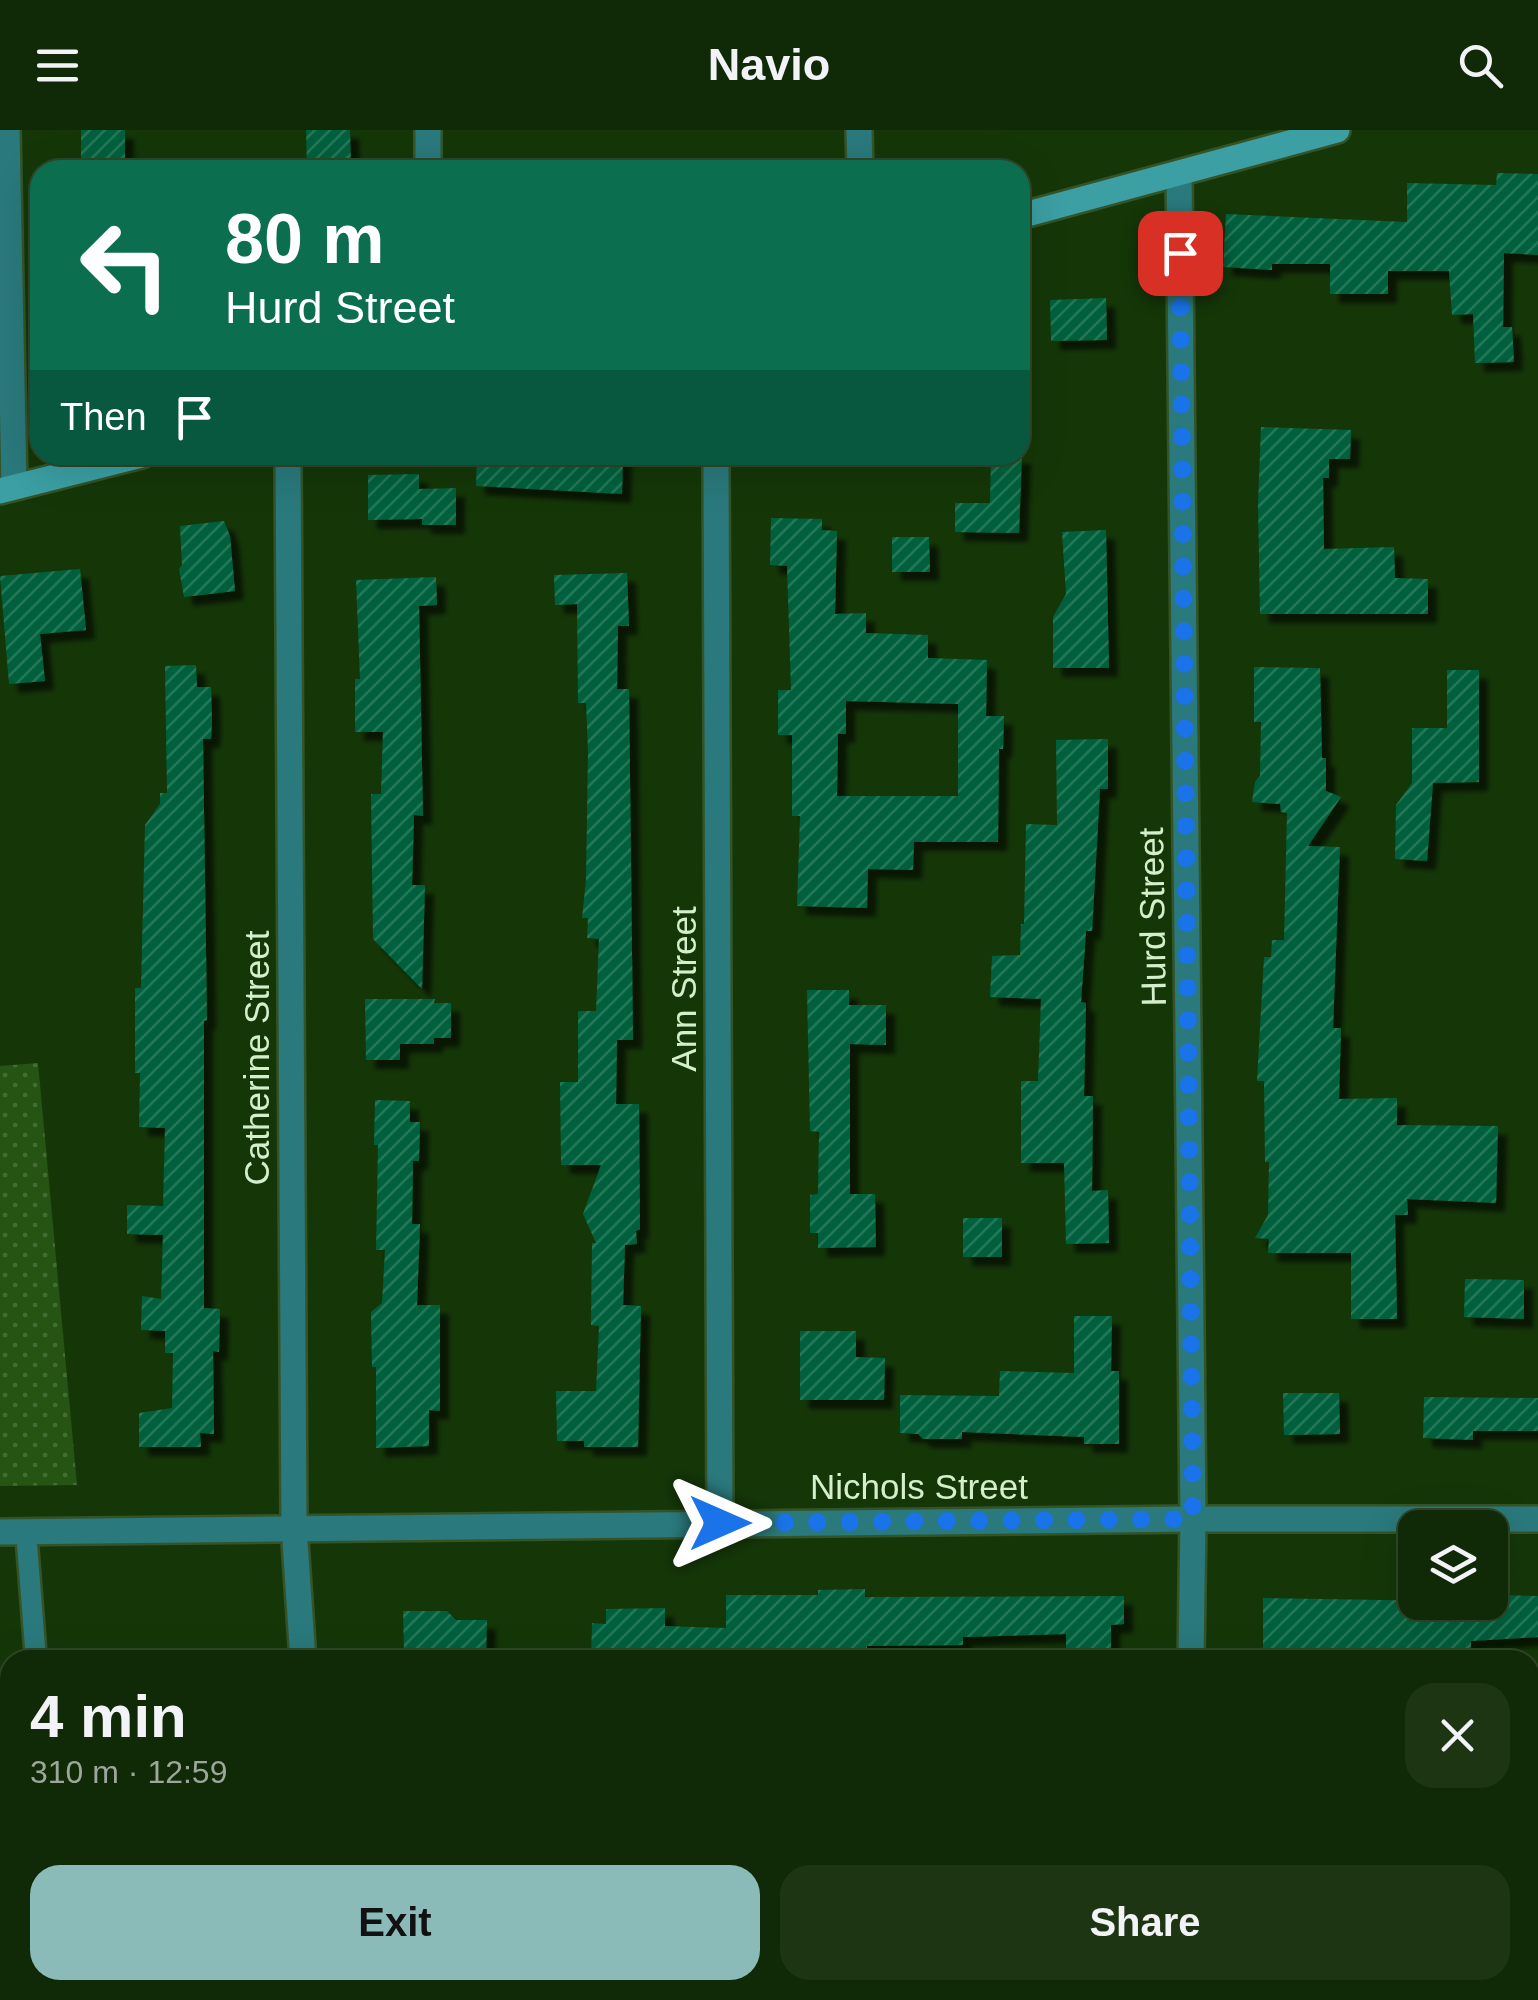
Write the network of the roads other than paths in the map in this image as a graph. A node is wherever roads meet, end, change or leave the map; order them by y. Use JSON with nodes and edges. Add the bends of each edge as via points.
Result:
{"nodes":[{"id":1,"x":6,"y":130,"type":"edge"},
{"id":2,"x":428,"y":130,"type":"edge"},
{"id":3,"x":859,"y":130,"type":"edge"},
{"id":4,"x":1337,"y":130,"type":"edge"},
{"id":5,"x":1285,"y":137,"type":"edge"},
{"id":6,"x":428,"y":160,"type":"edge"},
{"id":7,"x":860,"y":160,"type":"edge"},
{"id":8,"x":1178,"y":174,"type":"junction"},
{"id":9,"x":1030,"y":213,"type":"edge"},
{"id":10,"x":102,"y":465,"type":"edge"},
{"id":11,"x":288,"y":465,"type":"edge"},
{"id":12,"x":716,"y":465,"type":"edge"},
{"id":13,"x":7,"y":489,"type":"edge"},
{"id":14,"x":1193,"y":1519,"type":"junction"},
{"id":15,"x":1538,"y":1520,"type":"edge"},
{"id":16,"x":720,"y":1523,"type":"junction"},
{"id":17,"x":294,"y":1527,"type":"junction"},
{"id":18,"x":26,"y":1531,"type":"junction"},
{"id":19,"x":0,"y":1532,"type":"edge"},
{"id":20,"x":35,"y":1650,"type":"edge"},
{"id":21,"x":301,"y":1650,"type":"edge"},
{"id":22,"x":1191,"y":1650,"type":"edge"}],
"edges":[{"from":1,"to":13,"type":"street"},
{"from":2,"to":6,"type":"street"},
{"from":3,"to":7,"type":"street"},
{"from":4,"to":5,"type":"street"},
{"from":5,"to":8,"type":"street"},
{"from":8,"to":9,"type":"street"},
{"from":8,"to":14,"type":"street","name":"Hurd Street"},
{"from":10,"to":13,"type":"street"},
{"from":11,"to":17,"type":"street","name":"Catherine Street"},
{"from":12,"to":16,"type":"street","name":"Ann Street"},
{"from":14,"to":15,"type":"street","name":"Nichols Street"},
{"from":14,"to":16,"type":"street","name":"Nichols Street"},
{"from":14,"to":22,"type":"street","name":"Hurd Street"},
{"from":16,"to":17,"type":"street","name":"Nichols Street"},
{"from":17,"to":18,"type":"street","name":"Nichols Street"},
{"from":17,"to":21,"type":"street","name":"Catherine Street"},
{"from":18,"to":19,"type":"street","name":"Nichols Street"},
{"from":18,"to":20,"type":"lane"}]}
